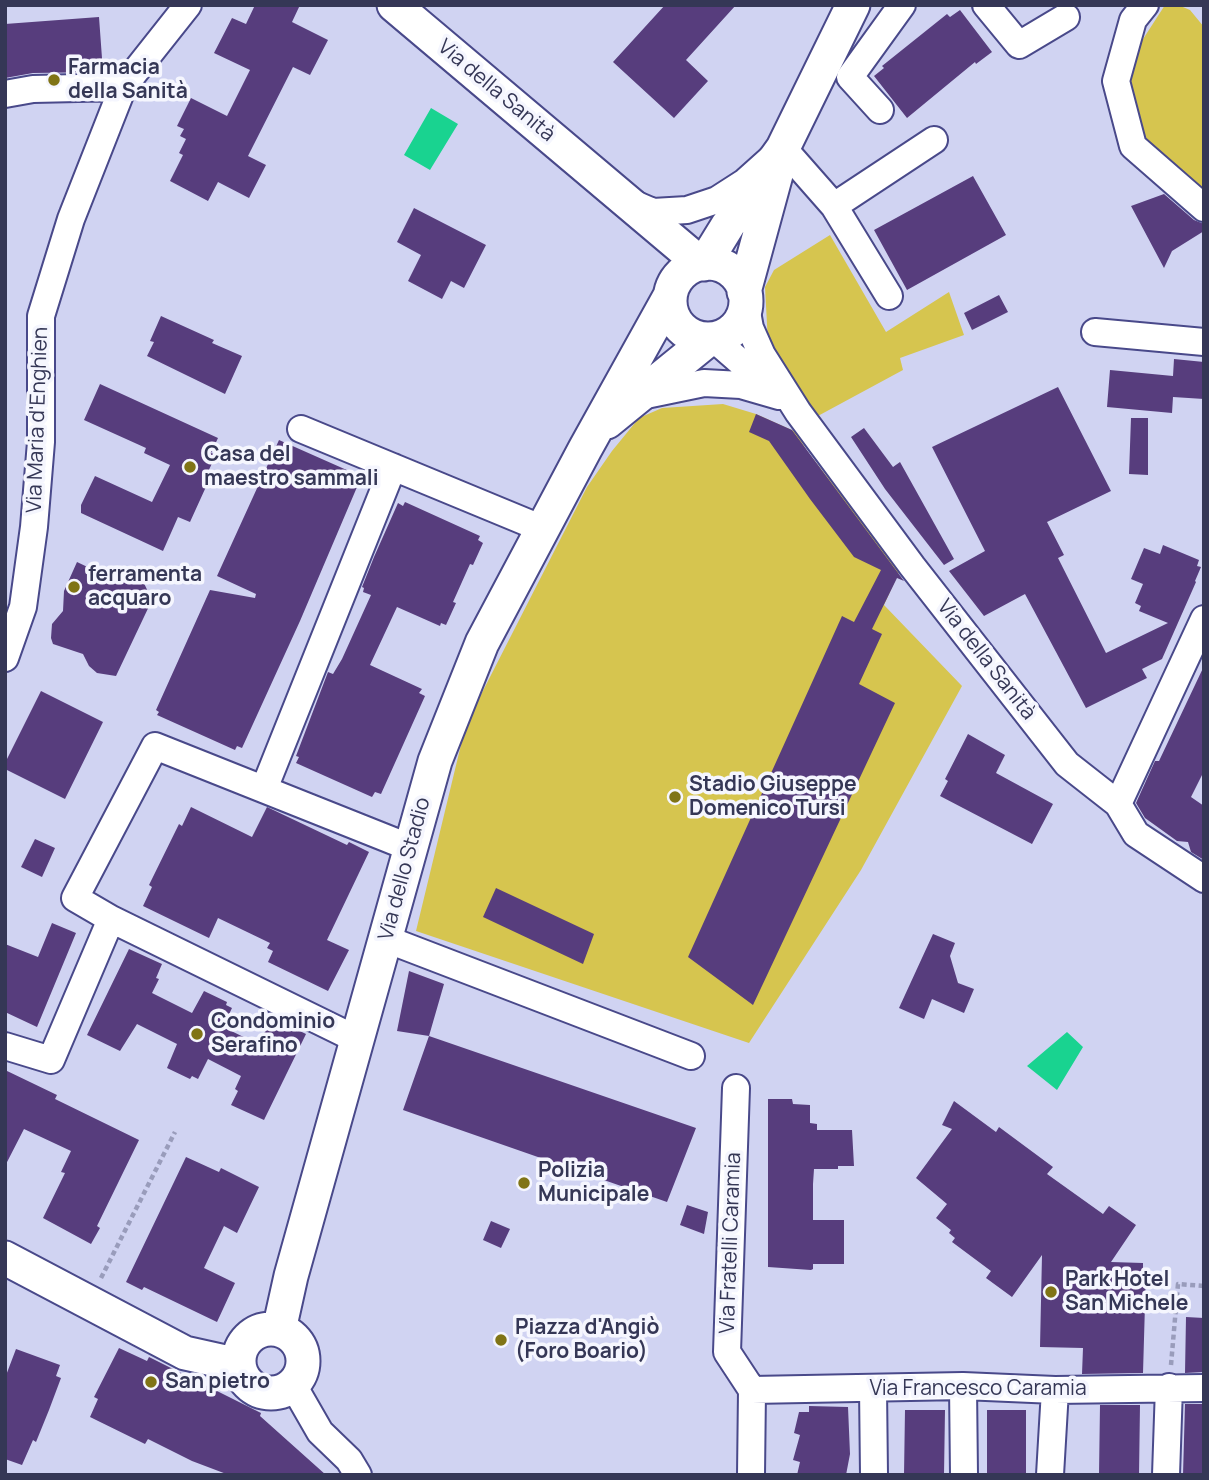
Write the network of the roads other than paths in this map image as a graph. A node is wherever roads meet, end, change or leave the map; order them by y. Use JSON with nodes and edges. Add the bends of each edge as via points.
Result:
{"nodes":[{"id":1,"x":188,"y":5,"type":"edge"},
{"id":2,"x":394,"y":5,"type":"edge"},
{"id":3,"x":853,"y":5,"type":"edge"},
{"id":4,"x":902,"y":5,"type":"edge"},
{"id":5,"x":986,"y":5,"type":"edge"},
{"id":6,"x":1146,"y":5,"type":"edge"},
{"id":7,"x":1066,"y":17,"type":"dead end"},
{"id":8,"x":123,"y":87,"type":"junction"},
{"id":9,"x":5,"y":94,"type":"edge"},
{"id":10,"x":880,"y":110,"type":"dead end"},
{"id":11,"x":934,"y":140,"type":"dead end"},
{"id":12,"x":783,"y":148,"type":"junction"},
{"id":13,"x":598,"y":177,"type":"junction"},
{"id":14,"x":624,"y":199,"type":"junction"},
{"id":15,"x":834,"y":206,"type":"junction"},
{"id":16,"x":1204,"y":208,"type":"edge"},
{"id":17,"x":701,"y":264,"type":"junction"},
{"id":18,"x":671,"y":293,"type":"junction"},
{"id":19,"x":745,"y":296,"type":"junction"},
{"id":20,"x":889,"y":296,"type":"dead end"},
{"id":21,"x":1095,"y":332,"type":"dead end"},
{"id":22,"x":711,"y":339,"type":"junction"},
{"id":23,"x":1204,"y":342,"type":"edge"},
{"id":24,"x":640,"y":396,"type":"junction"},
{"id":25,"x":788,"y":404,"type":"junction"},
{"id":26,"x":301,"y":429,"type":"dead end"},
{"id":27,"x":594,"y":432,"type":"junction"},
{"id":28,"x":393,"y":467,"type":"junction"},
{"id":29,"x":543,"y":529,"type":"junction"},
{"id":30,"x":1204,"y":619,"type":"edge"},
{"id":31,"x":5,"y":658,"type":"edge"},
{"id":32,"x":264,"y":789,"type":"junction"},
{"id":33,"x":1118,"y":804,"type":"junction"},
{"id":34,"x":411,"y":848,"type":"junction"},
{"id":35,"x":1204,"y":878,"type":"edge"},
{"id":36,"x":111,"y":919,"type":"junction"},
{"id":37,"x":386,"y":939,"type":"junction"},
{"id":38,"x":358,"y":1040,"type":"junction"},
{"id":39,"x":5,"y":1046,"type":"edge"},
{"id":40,"x":691,"y":1056,"type":"dead end"},
{"id":41,"x":736,"y":1088,"type":"dead end"},
{"id":42,"x":5,"y":1258,"type":"edge"},
{"id":43,"x":279,"y":1330,"type":"junction"},
{"id":44,"x":239,"y":1365,"type":"junction"},
{"id":45,"x":293,"y":1385,"type":"junction"},
{"id":46,"x":963,"y":1386,"type":"junction"},
{"id":47,"x":1169,"y":1387,"type":"junction"},
{"id":48,"x":873,"y":1388,"type":"junction"},
{"id":49,"x":1204,"y":1388,"type":"edge"},
{"id":50,"x":752,"y":1390,"type":"junction"},
{"id":51,"x":1055,"y":1390,"type":"junction"},
{"id":52,"x":353,"y":1468,"type":"edge"},
{"id":53,"x":371,"y":1475,"type":"edge"},
{"id":54,"x":751,"y":1475,"type":"edge"},
{"id":55,"x":874,"y":1475,"type":"edge"},
{"id":56,"x":964,"y":1475,"type":"edge"},
{"id":57,"x":1050,"y":1475,"type":"edge"},
{"id":58,"x":1166,"y":1475,"type":"edge"}],
"edges":[{"from":1,"to":8,"type":"street","name":"Via Maria d'Enghien"},
{"from":2,"to":13,"type":"main road","name":"Via della Sanità"},
{"from":3,"to":12,"type":"main road"},
{"from":4,"to":10,"type":"street","via":[[850,77]]},
{"from":5,"to":7,"type":"street","via":[[1019,45]]},
{"from":6,"to":16,"type":"street","via":[[1133,20],[1116,81],[1133,146]]},
{"from":8,"to":9,"type":"street"},
{"from":8,"to":31,"type":"street","name":"Via Maria d'Enghien","via":[[71,219],[41,316],[41,442],[34,527],[23,607]]},
{"from":11,"to":15,"type":"street"},
{"from":12,"to":14,"type":"street","via":[[745,183],[718,200],[653,212]]},
{"from":12,"to":15,"type":"street"},
{"from":12,"to":17,"type":"main road"},
{"from":12,"to":19,"type":"main road"},
{"from":13,"to":14,"type":"main road","name":"Via della Sanità"},
{"from":13,"to":18,"type":"main road","name":"Via della Sanità","via":[[649,237],[665,265]]},
{"from":14,"to":17,"type":"main road","name":"Via della Sanità"},
{"from":15,"to":20,"type":"street"},
{"from":17,"to":18,"type":"main road","via":[[677,278]]},
{"from":17,"to":19,"type":"main road","via":[[730,270]]},
{"from":18,"to":22,"type":"main road","via":[[670,307],[680,328]]},
{"from":18,"to":27,"type":"main road","name":"Via dello Stadio"},
{"from":19,"to":22,"type":"main road","via":[[739,322]]},
{"from":19,"to":25,"type":"street","name":"Via della Sanità","via":[[750,328]]},
{"from":21,"to":23,"type":"street"},
{"from":22,"to":24,"type":"main road","name":"Via dello Stadio"},
{"from":22,"to":25,"type":"street","name":"Via della Sanità"},
{"from":24,"to":25,"type":"street","name":"Via dello Stadio","via":[[704,383],[741,385]]},
{"from":24,"to":27,"type":"main road","name":"Via dello Stadio"},
{"from":25,"to":33,"type":"street","name":"Via della Sanità","via":[[1067,764]]},
{"from":26,"to":28,"type":"street"},
{"from":27,"to":29,"type":"main road","name":"Via dello Stadio"},
{"from":28,"to":29,"type":"street"},
{"from":28,"to":32,"type":"street"},
{"from":29,"to":34,"type":"main road","name":"Via dello Stadio","via":[[482,643],[435,761]]},
{"from":30,"to":33,"type":"street"},
{"from":32,"to":34,"type":"street"},
{"from":32,"to":36,"type":"street","via":[[155,746],[75,898]]},
{"from":33,"to":35,"type":"street","name":"Via della Sanità","via":[[1136,834]]},
{"from":34,"to":37,"type":"main road","name":"Via dello Stadio"},
{"from":36,"to":38,"type":"street"},
{"from":36,"to":39,"type":"street","via":[[51,1060]]},
{"from":37,"to":38,"type":"main road","name":"Via dello Stadio"},
{"from":37,"to":40,"type":"street"},
{"from":38,"to":43,"type":"main road","name":"Via dello Stadio"},
{"from":41,"to":50,"type":"street","name":"Via Fratelli Caramia","via":[[727,1352]]},
{"from":42,"to":44,"type":"main road","via":[[185,1353]]},
{"from":43,"to":44,"type":"main road","via":[[250,1337]]},
{"from":43,"to":45,"type":"main road","via":[[296,1340],[304,1358]]},
{"from":44,"to":45,"type":"main road","via":[[255,1390],[275,1393]]},
{"from":45,"to":52,"type":"street","via":[[320,1432]]},
{"from":46,"to":48,"type":"street","name":"Via Francesco Caramia"},
{"from":46,"to":51,"type":"street","name":"Via Francesco Caramia"},
{"from":46,"to":56,"type":"street"},
{"from":47,"to":49,"type":"street","name":"Via Francesco Caramia"},
{"from":47,"to":51,"type":"street","name":"Via Francesco Caramia"},
{"from":47,"to":58,"type":"street"},
{"from":48,"to":50,"type":"street","name":"Via Francesco Caramia"},
{"from":48,"to":55,"type":"street"},
{"from":50,"to":54,"type":"street"},
{"from":51,"to":57,"type":"street"},
{"from":52,"to":53,"type":"street"}]}
